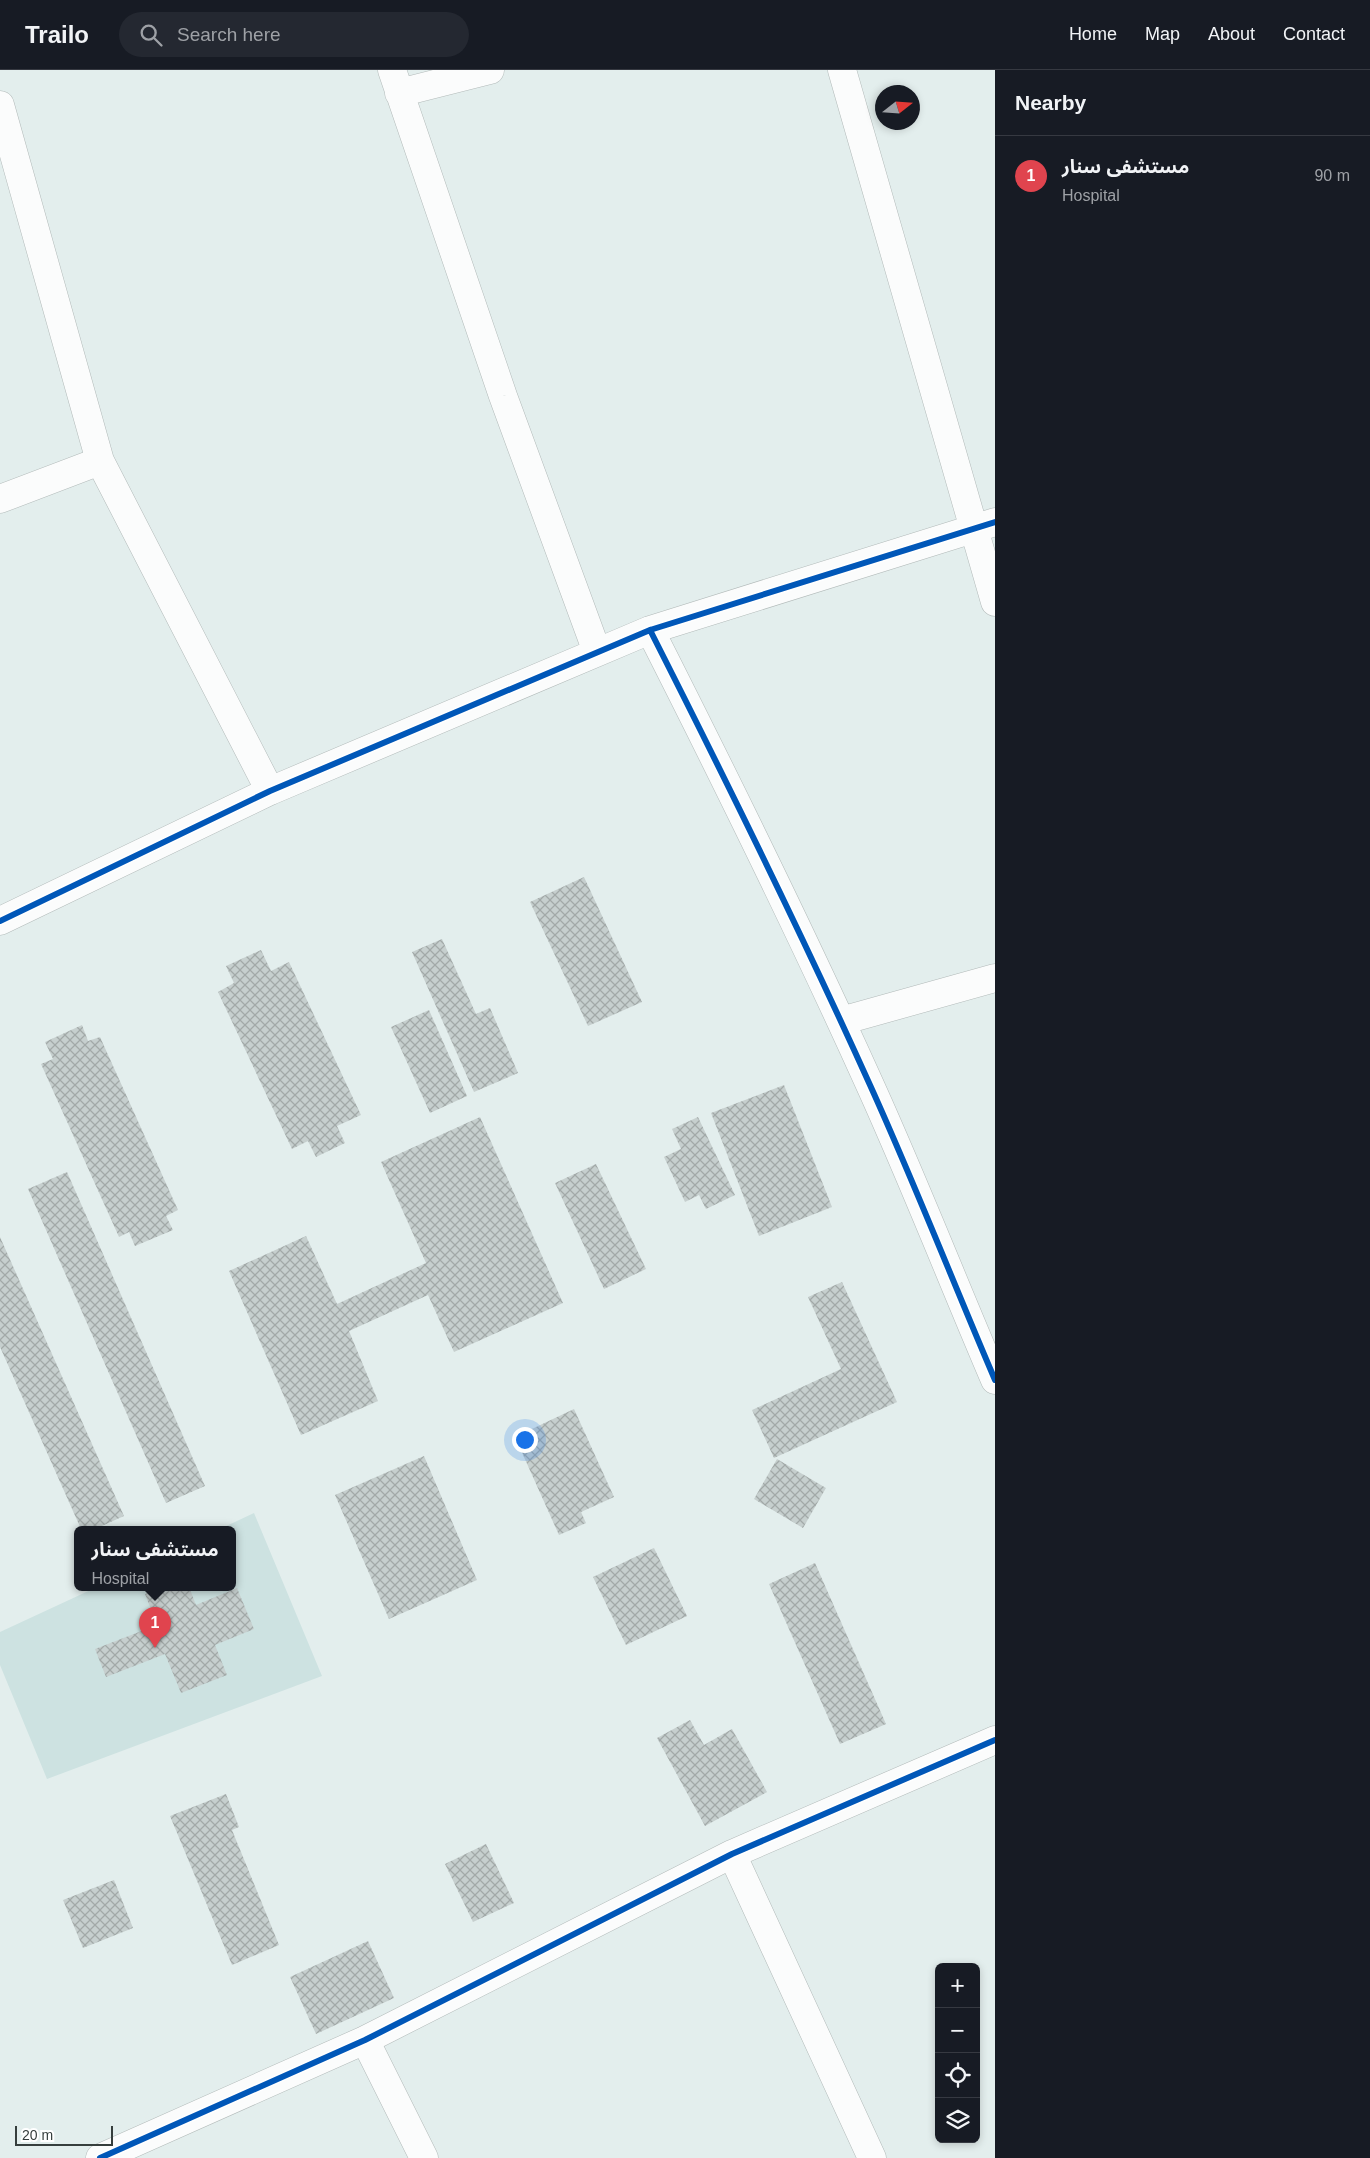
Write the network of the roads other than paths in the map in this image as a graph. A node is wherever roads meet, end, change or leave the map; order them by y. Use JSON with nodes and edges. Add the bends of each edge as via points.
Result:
{"nodes":[{"id":1,"x":490,"y":70,"type":"edge"},
{"id":2,"x":842,"y":70,"type":"edge"},
{"id":3,"x":396,"y":82,"type":"edge"},
{"id":4,"x":0,"y":106,"type":"edge"},
{"id":5,"x":100,"y":461,"type":"junction"},
{"id":6,"x":0,"y":499,"type":"edge"},
{"id":7,"x":984,"y":525,"type":"edge"},
{"id":8,"x":995,"y":602,"type":"edge"},
{"id":9,"x":650,"y":630,"type":"junction"},
{"id":10,"x":597,"y":652,"type":"junction"},
{"id":11,"x":270,"y":791,"type":"junction"},
{"id":12,"x":0,"y":921,"type":"edge"},
{"id":13,"x":995,"y":978,"type":"edge"},
{"id":14,"x":841,"y":1021,"type":"junction"},
{"id":15,"x":992,"y":1364,"type":"edge"},
{"id":16,"x":995,"y":1740,"type":"edge"},
{"id":17,"x":732,"y":1854,"type":"junction"},
{"id":18,"x":365,"y":2040,"type":"junction"},
{"id":19,"x":115,"y":2155,"type":"edge"},
{"id":20,"x":424,"y":2158,"type":"edge"},
{"id":21,"x":872,"y":2158,"type":"edge"}],
"edges":[{"from":1,"to":3,"type":"street"},
{"from":2,"to":7,"type":"street"},
{"from":3,"to":10,"type":"street","via":[[503,396]]},
{"from":4,"to":5,"type":"street"},
{"from":5,"to":6,"type":"street"},
{"from":5,"to":11,"type":"street"},
{"from":7,"to":8,"type":"street"},
{"from":7,"to":9,"type":"street"},
{"from":9,"to":10,"type":"street"},
{"from":9,"to":14,"type":"street"},
{"from":10,"to":11,"type":"street"},
{"from":11,"to":12,"type":"street"},
{"from":13,"to":14,"type":"street"},
{"from":14,"to":15,"type":"street"},
{"from":16,"to":17,"type":"street"},
{"from":17,"to":18,"type":"street"},
{"from":17,"to":21,"type":"street"},
{"from":18,"to":19,"type":"street"},
{"from":18,"to":20,"type":"street"}]}
